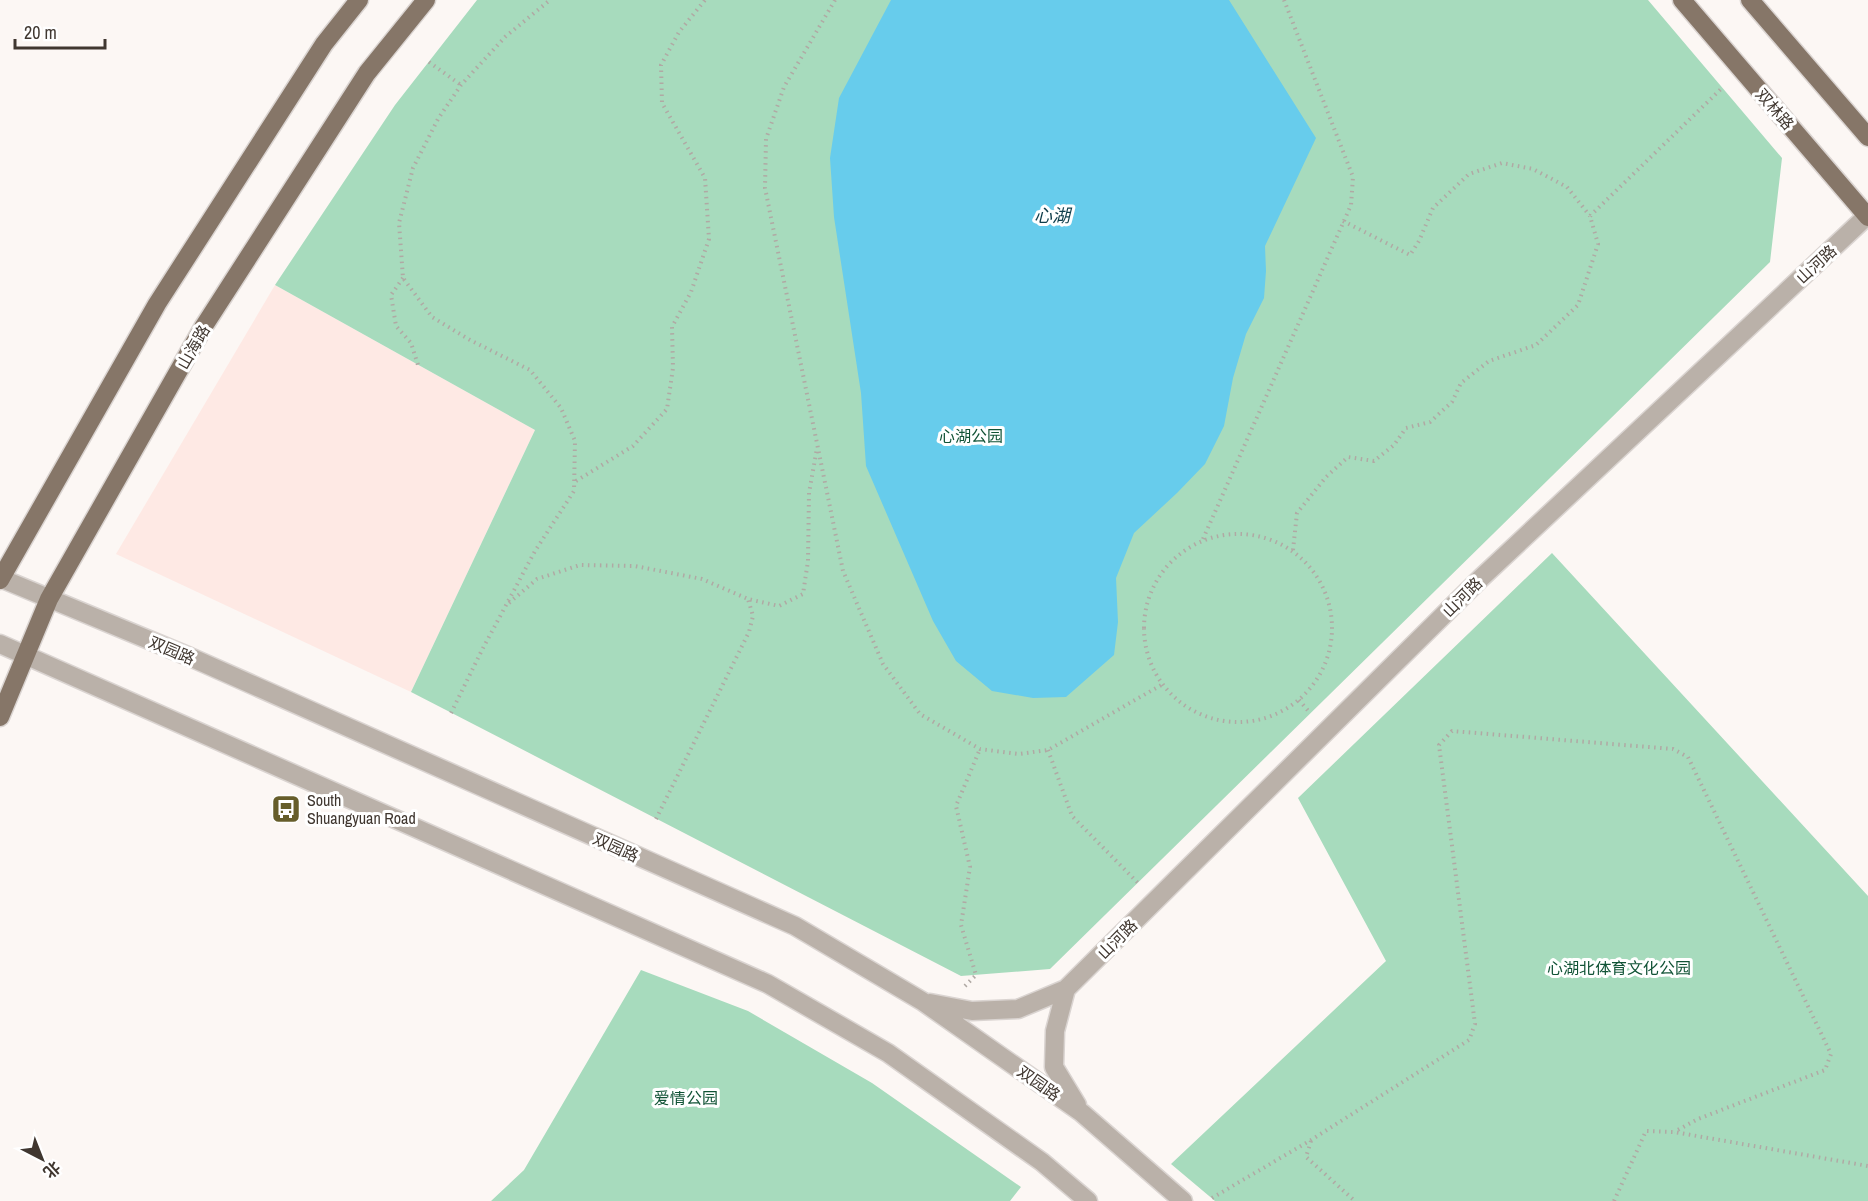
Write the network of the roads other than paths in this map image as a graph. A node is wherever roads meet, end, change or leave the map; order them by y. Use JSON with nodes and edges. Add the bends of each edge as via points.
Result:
{"nodes":[{"id":1,"x":359,"y":0,"type":"edge"},
{"id":2,"x":426,"y":0,"type":"edge"},
{"id":3,"x":1682,"y":0,"type":"edge"},
{"id":4,"x":1750,"y":0,"type":"edge"},
{"id":5,"x":1868,"y":137,"type":"edge"},
{"id":6,"x":1868,"y":216,"type":"edge"},
{"id":7,"x":0,"y":579,"type":"edge"},
{"id":8,"x":49,"y":599,"type":"junction"},
{"id":9,"x":0,"y":644,"type":"edge"},
{"id":10,"x":26,"y":654,"type":"junction"},
{"id":11,"x":0,"y":717,"type":"edge"},
{"id":12,"x":1066,"y":989,"type":"junction"},
{"id":13,"x":922,"y":1001,"type":"junction"},
{"id":14,"x":1082,"y":1113,"type":"junction"},
{"id":15,"x":1088,"y":1201,"type":"edge"},
{"id":16,"x":1183,"y":1201,"type":"edge"}],
"edges":[{"from":1,"to":7,"type":"main road","via":[[324,44],[157,304]]},
{"from":2,"to":8,"type":"main road","name":"山海路","via":[[367,74],[204,326]]},
{"from":3,"to":6,"type":"main road","name":"双林路"},
{"from":4,"to":5,"type":"main road"},
{"from":6,"to":12,"type":"street","name":"山河路","via":[[1481,578]]},
{"from":7,"to":8,"type":"street","name":"双园路"},
{"from":8,"to":10,"type":"main road","name":"山海路"},
{"from":8,"to":13,"type":"street","name":"双园路","via":[[190,657],[795,926]]},
{"from":9,"to":10,"type":"street"},
{"from":10,"to":11,"type":"main road","name":"山海路"},
{"from":10,"to":15,"type":"street","via":[[768,984],[888,1053],[1042,1162]]},
{"from":12,"to":13,"type":"street","via":[[1018,1009],[972,1011]]},
{"from":12,"to":14,"type":"street","via":[[1055,1030],[1054,1067]]},
{"from":13,"to":14,"type":"street","name":"双园路"},
{"from":14,"to":16,"type":"street","name":"双园路"}]}
